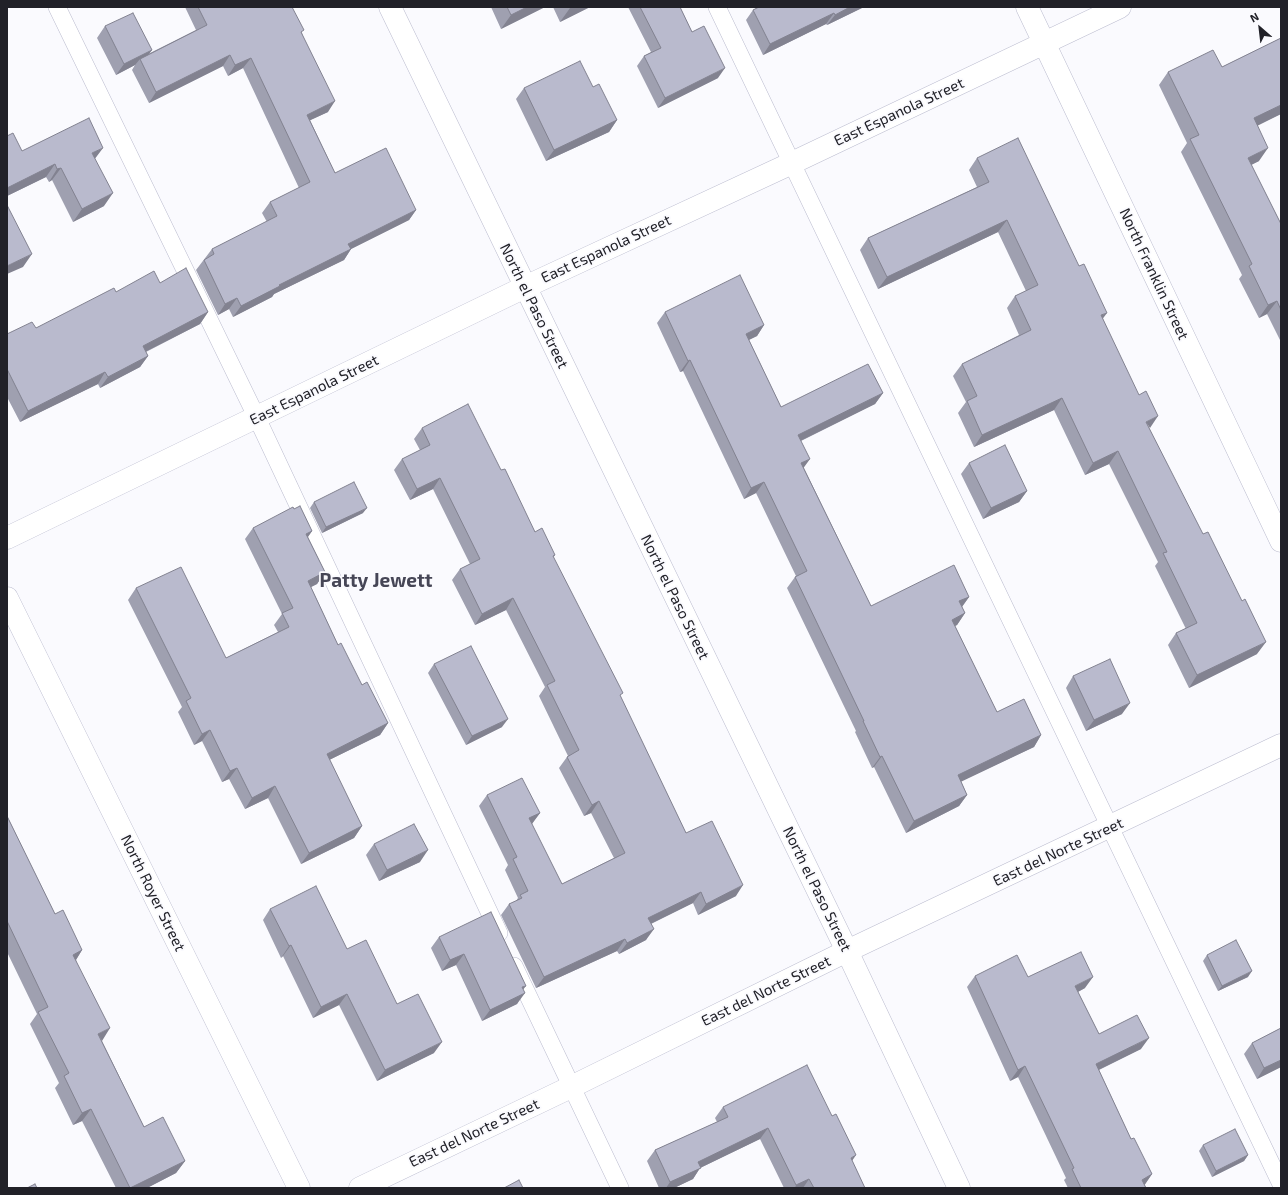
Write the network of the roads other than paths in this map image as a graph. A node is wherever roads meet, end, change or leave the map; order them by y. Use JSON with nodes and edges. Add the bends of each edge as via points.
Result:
{"nodes":[{"id":1,"x":57,"y":7,"type":"edge"},
{"id":2,"x":390,"y":7,"type":"edge"},
{"id":3,"x":717,"y":7,"type":"edge"},
{"id":4,"x":1027,"y":7,"type":"edge"},
{"id":5,"x":1120,"y":7,"type":"edge"},
{"id":6,"x":1044,"y":43,"type":"junction"},
{"id":7,"x":792,"y":163,"type":"junction"},
{"id":8,"x":524,"y":287,"type":"junction"},
{"id":9,"x":257,"y":418,"type":"junction"},
{"id":10,"x":7,"y":538,"type":"edge"},
{"id":11,"x":1281,"y":541,"type":"edge"},
{"id":12,"x":7,"y":598,"type":"edge"},
{"id":13,"x":1281,"y":745,"type":"edge"},
{"id":14,"x":1111,"y":827,"type":"junction"},
{"id":15,"x":847,"y":951,"type":"junction"},
{"id":16,"x":571,"y":1087,"type":"junction"},
{"id":17,"x":1281,"y":1184,"type":"edge"},
{"id":18,"x":299,"y":1188,"type":"edge"},
{"id":19,"x":360,"y":1188,"type":"edge"},
{"id":20,"x":620,"y":1188,"type":"edge"},
{"id":21,"x":959,"y":1188,"type":"edge"}],
"edges":[{"from":1,"to":9,"type":"lane"},
{"from":2,"to":8,"type":"street","name":"North el Paso Street"},
{"from":3,"to":7,"type":"lane"},
{"from":4,"to":6,"type":"street","name":"North Franklin Street"},
{"from":5,"to":6,"type":"street","name":"East Espanola Street"},
{"from":6,"to":7,"type":"street","name":"East Espanola Street"},
{"from":6,"to":11,"type":"street","name":"North Franklin Street"},
{"from":7,"to":8,"type":"street","name":"East Espanola Street"},
{"from":7,"to":14,"type":"lane"},
{"from":8,"to":9,"type":"street","name":"East Espanola Street"},
{"from":8,"to":15,"type":"street","name":"North el Paso Street"},
{"from":9,"to":10,"type":"street","name":"East Espanola Street"},
{"from":9,"to":16,"type":"lane"},
{"from":12,"to":18,"type":"street","name":"North Royer Street"},
{"from":13,"to":14,"type":"street","name":"East del Norte Street"},
{"from":14,"to":15,"type":"street","name":"East del Norte Street"},
{"from":14,"to":17,"type":"lane"},
{"from":15,"to":16,"type":"street","name":"East del Norte Street"},
{"from":15,"to":21,"type":"street","name":"North el Paso Street"},
{"from":16,"to":19,"type":"street","name":"East del Norte Street"},
{"from":16,"to":20,"type":"lane"}]}
